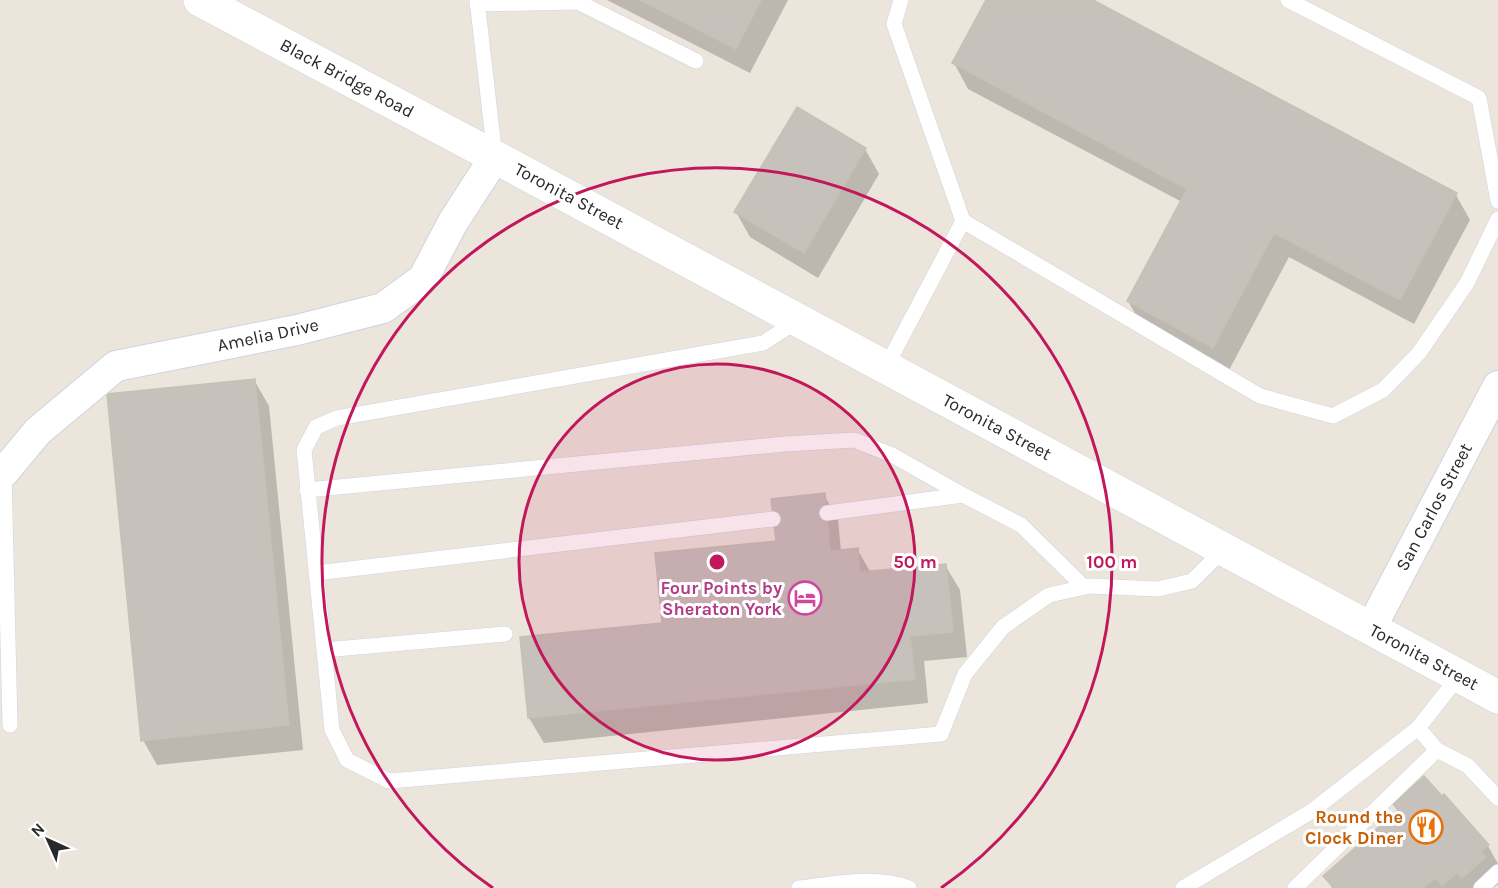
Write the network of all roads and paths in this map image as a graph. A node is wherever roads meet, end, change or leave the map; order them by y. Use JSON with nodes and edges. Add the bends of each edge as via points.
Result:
{"nodes":[{"id":1,"x":901,"y":0,"type":"edge"},
{"id":2,"x":1288,"y":0,"type":"edge"},
{"id":3,"x":552,"y":1,"type":"edge"},
{"id":4,"x":477,"y":2,"type":"edge"},
{"id":5,"x":210,"y":5,"type":"edge"},
{"id":6,"x":696,"y":61,"type":"dead end"},
{"id":7,"x":495,"y":157,"type":"junction"},
{"id":8,"x":1498,"y":201,"type":"edge"},
{"id":9,"x":1498,"y":219,"type":"edge"},
{"id":10,"x":963,"y":220,"type":"junction"},
{"id":11,"x":799,"y":320,"type":"junction"},
{"id":12,"x":886,"y":367,"type":"junction"},
{"id":13,"x":1498,"y":386,"type":"edge"},
{"id":14,"x":4,"y":472,"type":"joint"},
{"id":15,"x":308,"y":490,"type":"junction"},
{"id":16,"x":963,"y":495,"type":"junction"},
{"id":17,"x":826,"y":513,"type":"dead end"},
{"id":18,"x":773,"y":519,"type":"dead end"},
{"id":19,"x":1224,"y":549,"type":"junction"},
{"id":20,"x":316,"y":573,"type":"junction"},
{"id":21,"x":1084,"y":587,"type":"junction"},
{"id":22,"x":1371,"y":628,"type":"junction"},
{"id":23,"x":505,"y":634,"type":"dead end"},
{"id":24,"x":324,"y":650,"type":"junction"},
{"id":25,"x":1459,"y":676,"type":"junction"},
{"id":26,"x":1498,"y":697,"type":"edge"},
{"id":27,"x":10,"y":725,"type":"dead end"},
{"id":28,"x":1418,"y":728,"type":"junction"},
{"id":29,"x":1437,"y":750,"type":"junction"},
{"id":30,"x":1498,"y":798,"type":"edge"},
{"id":31,"x":1498,"y":872,"type":"edge"},
{"id":32,"x":799,"y":888,"type":"edge"},
{"id":33,"x":909,"y":888,"type":"edge"},
{"id":34,"x":1183,"y":888,"type":"edge"},
{"id":35,"x":1295,"y":888,"type":"edge"},
{"id":36,"x":1481,"y":888,"type":"edge"}],
"edges":[{"from":1,"to":10,"type":"lane","via":[[894,24]]},
{"from":2,"to":8,"type":"lane","via":[[1479,98]]},
{"from":3,"to":4,"type":"lane"},
{"from":3,"to":6,"type":"lane","via":[[578,2]]},
{"from":4,"to":7,"type":"lane"},
{"from":5,"to":7,"type":"street","name":"Black Bridge Road"},
{"from":7,"to":11,"type":"street","name":"Toronita Street"},
{"from":7,"to":14,"type":"street","name":"Amelia Drive","via":[[453,222],[423,279],[383,308],[297,330],[116,366],[38,431]]},
{"from":9,"to":10,"type":"lane","via":[[1467,283],[1419,353],[1383,390],[1333,416],[1260,396]]},
{"from":10,"to":12,"type":"lane"},
{"from":11,"to":12,"type":"street","name":"Toronita Street"},
{"from":11,"to":15,"type":"lane","via":[[763,343],[337,418],[316,427],[304,450]]},
{"from":12,"to":19,"type":"street","name":"Toronita Street"},
{"from":13,"to":22,"type":"street","name":"San Carlos Street"},
{"from":14,"to":27,"type":"lane"},
{"from":15,"to":16,"type":"lane","via":[[854,440],[892,455]]},
{"from":15,"to":20,"type":"lane"},
{"from":16,"to":17,"type":"lane"},
{"from":16,"to":21,"type":"lane","via":[[1021,525]]},
{"from":18,"to":20,"type":"lane"},
{"from":19,"to":21,"type":"lane","via":[[1192,581],[1158,589]]},
{"from":19,"to":22,"type":"street","name":"Toronita Street"},
{"from":20,"to":24,"type":"lane"},
{"from":21,"to":24,"type":"lane","via":[[1049,595],[1003,627],[965,674],[941,734],[389,781],[348,760],[332,730]]},
{"from":22,"to":25,"type":"street","name":"Toronita Street"},
{"from":23,"to":24,"type":"lane"},
{"from":25,"to":26,"type":"street","name":"Toronita Street"},
{"from":25,"to":28,"type":"lane"},
{"from":28,"to":29,"type":"lane"},
{"from":28,"to":34,"type":"lane","via":[[1312,810]]},
{"from":29,"to":30,"type":"lane","via":[[1468,766]]},
{"from":29,"to":35,"type":"lane"},
{"from":31,"to":36,"type":"lane"},
{"from":32,"to":33,"type":"lane","via":[[874,880]]}]}
